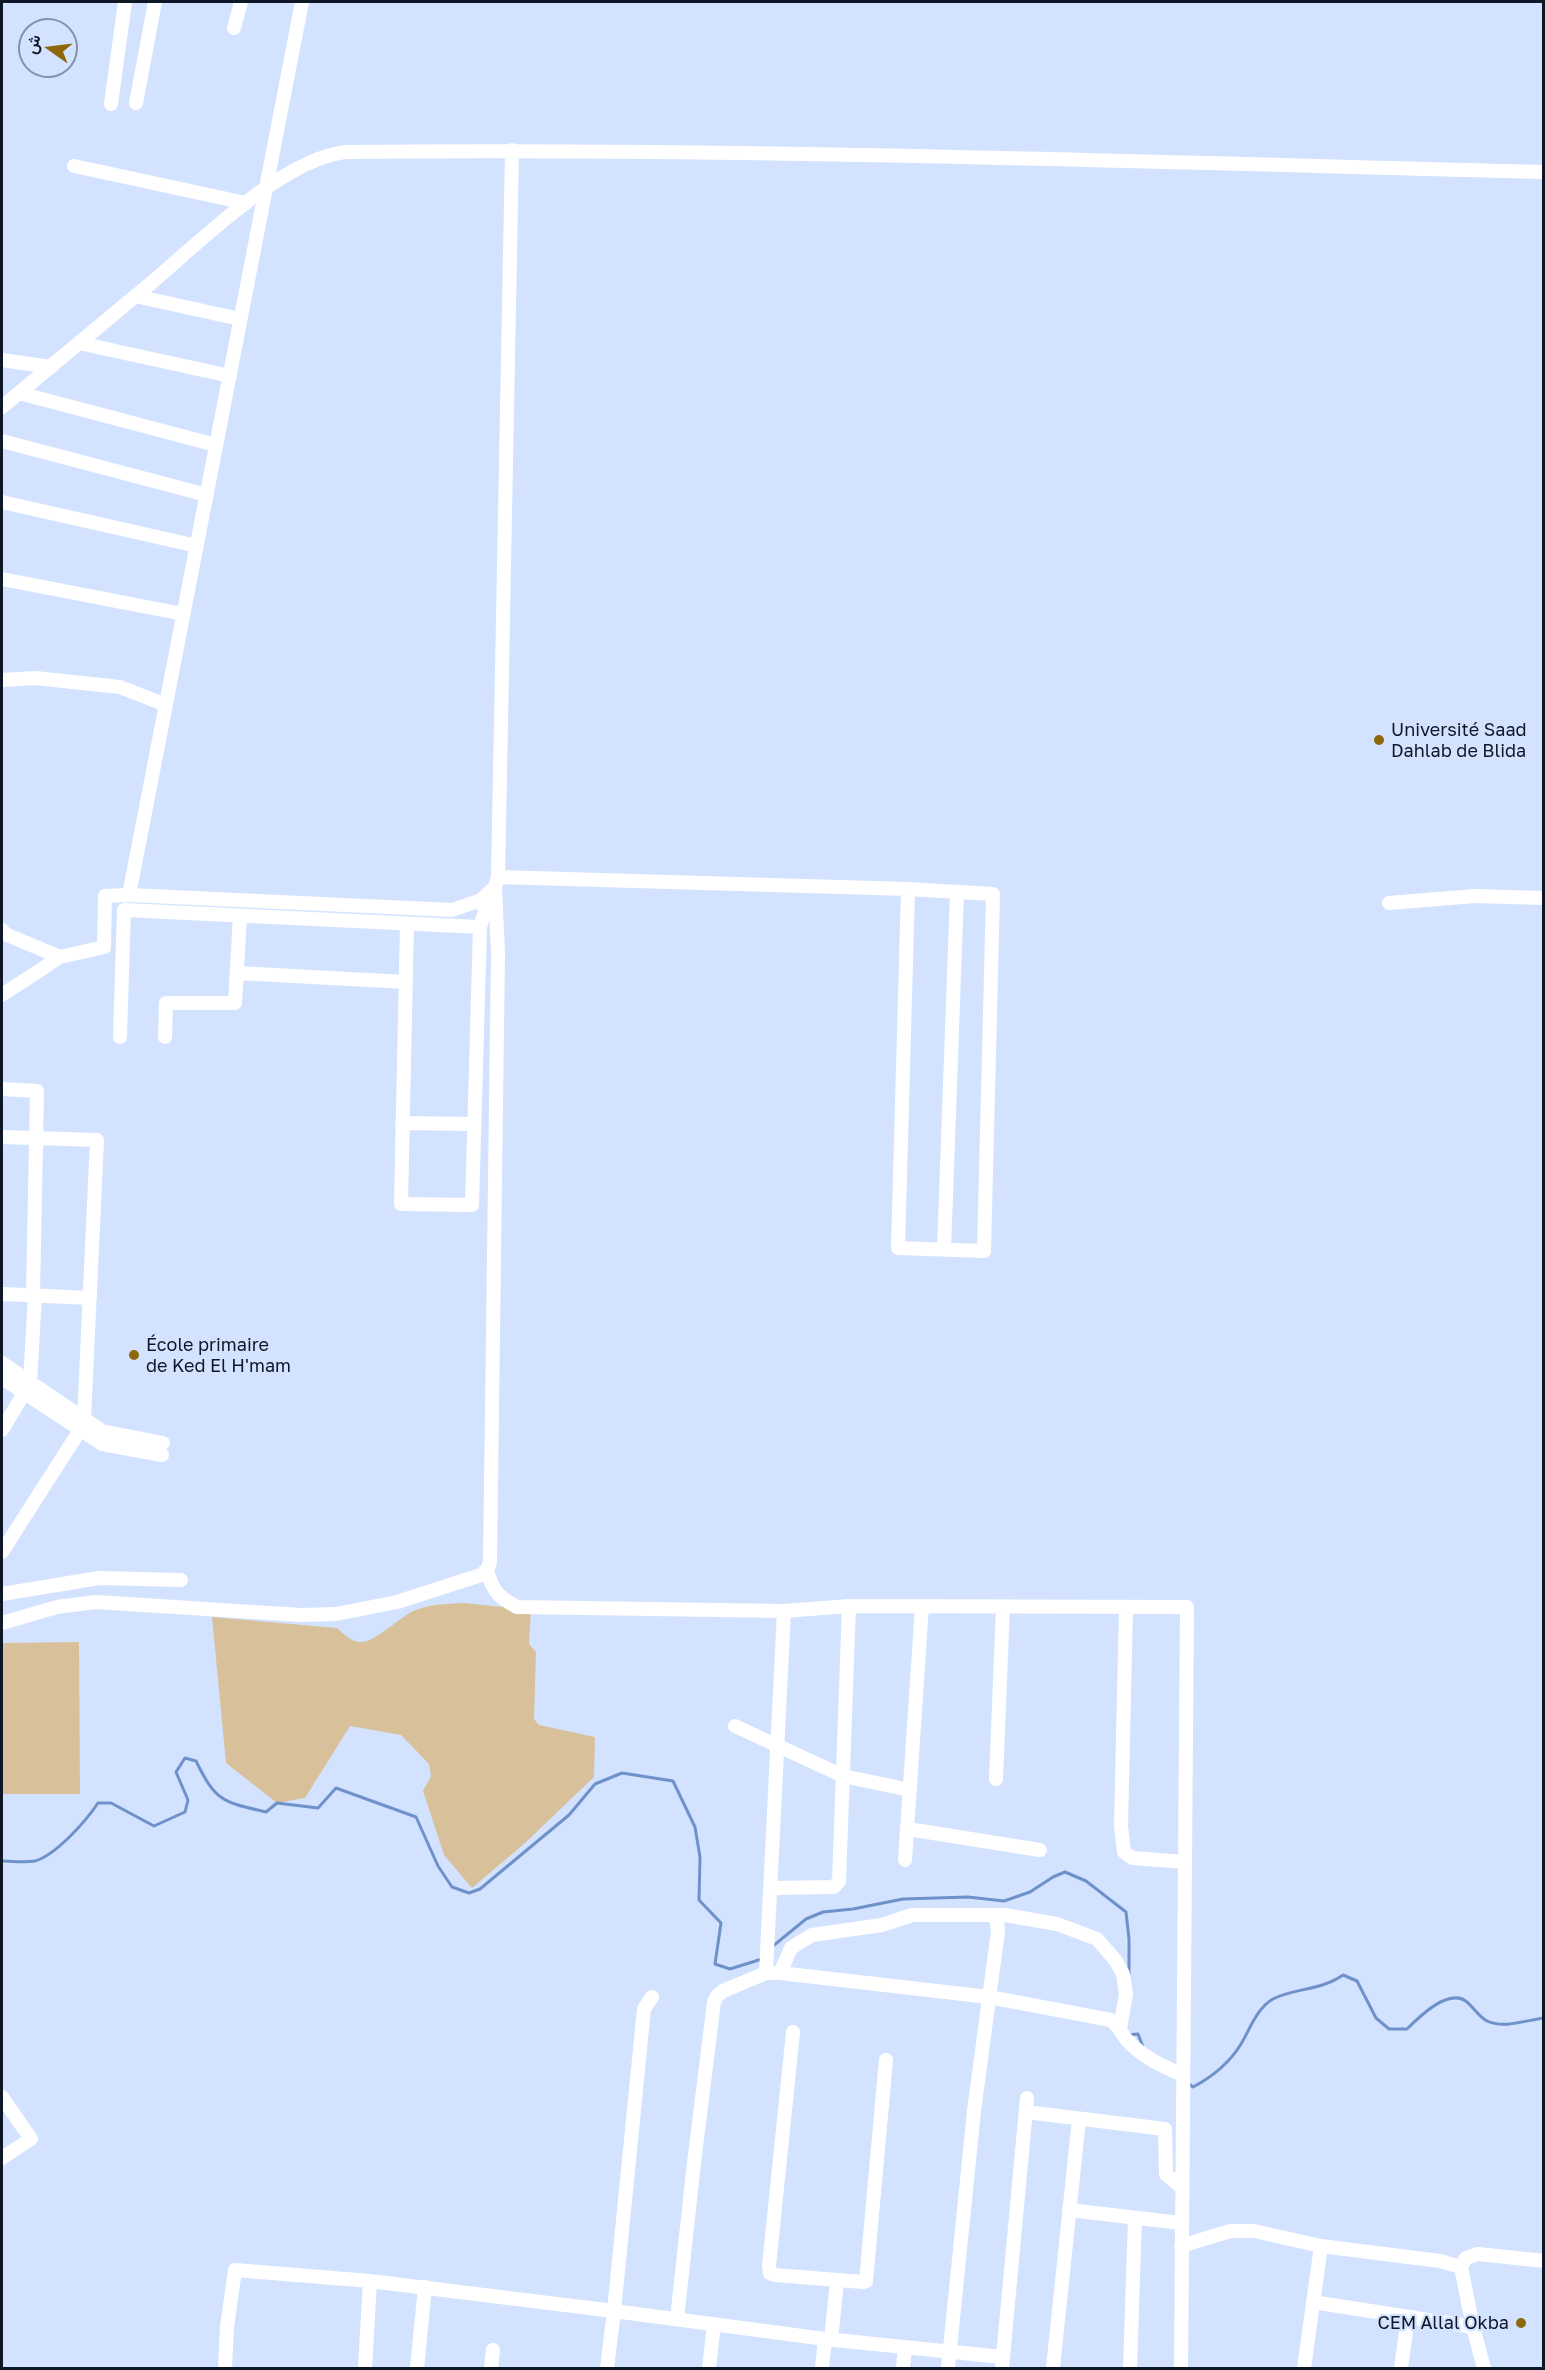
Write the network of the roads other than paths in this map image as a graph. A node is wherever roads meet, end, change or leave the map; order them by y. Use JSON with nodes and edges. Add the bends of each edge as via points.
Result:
{"nodes":[{"id":1,"x":126,"y":2,"type":"edge"},
{"id":2,"x":155,"y":2,"type":"edge"},
{"id":3,"x":240,"y":2,"type":"edge"},
{"id":4,"x":302,"y":2,"type":"edge"},
{"id":5,"x":234,"y":28,"type":"dead end"},
{"id":6,"x":136,"y":103,"type":"dead end"},
{"id":7,"x":111,"y":104,"type":"dead end"},
{"id":8,"x":512,"y":150,"type":"junction"},
{"id":9,"x":74,"y":166,"type":"dead end"},
{"id":10,"x":1544,"y":172,"type":"edge"},
{"id":11,"x":266,"y":188,"type":"junction"},
{"id":12,"x":246,"y":203,"type":"junction"},
{"id":13,"x":135,"y":296,"type":"junction"},
{"id":14,"x":240,"y":319,"type":"junction"},
{"id":15,"x":78,"y":343,"type":"junction"},
{"id":16,"x":2,"y":360,"type":"edge"},
{"id":17,"x":51,"y":367,"type":"junction"},
{"id":18,"x":230,"y":376,"type":"junction"},
{"id":19,"x":19,"y":393,"type":"junction"},
{"id":20,"x":2,"y":407,"type":"edge"},
{"id":21,"x":2,"y":441,"type":"edge"},
{"id":22,"x":216,"y":446,"type":"junction"},
{"id":23,"x":207,"y":495,"type":"junction"},
{"id":24,"x":2,"y":502,"type":"edge"},
{"id":25,"x":197,"y":546,"type":"junction"},
{"id":26,"x":2,"y":579,"type":"edge"},
{"id":27,"x":183,"y":614,"type":"junction"},
{"id":28,"x":2,"y":680,"type":"edge"},
{"id":29,"x":166,"y":705,"type":"junction"},
{"id":30,"x":496,"y":882,"type":"junction"},
{"id":31,"x":908,"y":889,"type":"junction"},
{"id":32,"x":957,"y":892,"type":"junction"},
{"id":33,"x":129,"y":895,"type":"junction"},
{"id":34,"x":1544,"y":898,"type":"edge"},
{"id":35,"x":1389,"y":903,"type":"dead end"},
{"id":36,"x":487,"y":908,"type":"junction"},
{"id":37,"x":240,"y":916,"type":"junction"},
{"id":38,"x":408,"y":923,"type":"junction"},
{"id":39,"x":480,"y":927,"type":"junction"},
{"id":40,"x":2,"y":930,"type":"edge"},
{"id":41,"x":60,"y":957,"type":"junction"},
{"id":42,"x":237,"y":974,"type":"junction"},
{"id":43,"x":406,"y":982,"type":"junction"},
{"id":44,"x":2,"y":995,"type":"edge"},
{"id":45,"x":120,"y":1037,"type":"dead end"},
{"id":46,"x":165,"y":1037,"type":"dead end"},
{"id":47,"x":2,"y":1089,"type":"edge"},
{"id":48,"x":402,"y":1123,"type":"junction"},
{"id":49,"x":474,"y":1124,"type":"junction"},
{"id":50,"x":2,"y":1137,"type":"edge"},
{"id":51,"x":37,"y":1138,"type":"junction"},
{"id":52,"x":944,"y":1250,"type":"junction"},
{"id":53,"x":2,"y":1294,"type":"edge"},
{"id":54,"x":34,"y":1295,"type":"junction"},
{"id":55,"x":90,"y":1298,"type":"junction"},
{"id":56,"x":2,"y":1363,"type":"edge"},
{"id":57,"x":2,"y":1378,"type":"edge"},
{"id":58,"x":27,"y":1388,"type":"junction"},
{"id":59,"x":82,"y":1425,"type":"junction"},
{"id":60,"x":2,"y":1430,"type":"edge"},
{"id":61,"x":162,"y":1449,"type":"dead end"},
{"id":62,"x":2,"y":1552,"type":"edge"},
{"id":63,"x":487,"y":1570,"type":"junction"},
{"id":64,"x":181,"y":1580,"type":"dead end"},
{"id":65,"x":2,"y":1594,"type":"edge"},
{"id":66,"x":849,"y":1606,"type":"junction"},
{"id":67,"x":922,"y":1606,"type":"junction"},
{"id":68,"x":1003,"y":1606,"type":"junction"},
{"id":69,"x":1126,"y":1607,"type":"junction"},
{"id":70,"x":784,"y":1611,"type":"junction"},
{"id":71,"x":2,"y":1623,"type":"edge"},
{"id":72,"x":735,"y":1726,"type":"dead end"},
{"id":73,"x":778,"y":1746,"type":"junction"},
{"id":74,"x":843,"y":1776,"type":"junction"},
{"id":75,"x":996,"y":1779,"type":"dead end"},
{"id":76,"x":910,"y":1790,"type":"junction"},
{"id":77,"x":908,"y":1829,"type":"junction"},
{"id":78,"x":1040,"y":1850,"type":"dead end"},
{"id":79,"x":905,"y":1860,"type":"dead end"},
{"id":80,"x":1185,"y":1862,"type":"junction"},
{"id":81,"x":770,"y":1888,"type":"junction"},
{"id":82,"x":996,"y":1915,"type":"junction"},
{"id":83,"x":773,"y":1973,"type":"junction"},
{"id":84,"x":652,"y":1997,"type":"dead end"},
{"id":85,"x":989,"y":1997,"type":"junction"},
{"id":86,"x":1120,"y":2028,"type":"junction"},
{"id":87,"x":793,"y":2032,"type":"dead end"},
{"id":88,"x":886,"y":2060,"type":"dead end"},
{"id":89,"x":1183,"y":2075,"type":"junction"},
{"id":90,"x":2,"y":2097,"type":"edge"},
{"id":91,"x":1079,"y":2119,"type":"junction"},
{"id":92,"x":2,"y":2158,"type":"edge"},
{"id":93,"x":1182,"y":2188,"type":"junction"},
{"id":94,"x":1070,"y":2210,"type":"junction"},
{"id":95,"x":1135,"y":2218,"type":"junction"},
{"id":96,"x":1181,"y":2223,"type":"junction"},
{"id":97,"x":1181,"y":2246,"type":"junction"},
{"id":98,"x":1321,"y":2246,"type":"junction"},
{"id":99,"x":1544,"y":2261,"type":"edge"},
{"id":100,"x":1461,"y":2267,"type":"junction"},
{"id":101,"x":370,"y":2281,"type":"junction"},
{"id":102,"x":837,"y":2281,"type":"junction"},
{"id":103,"x":425,"y":2287,"type":"junction"},
{"id":104,"x":1313,"y":2302,"type":"junction"},
{"id":105,"x":614,"y":2311,"type":"junction"},
{"id":106,"x":1408,"y":2317,"type":"junction"},
{"id":107,"x":677,"y":2319,"type":"junction"},
{"id":108,"x":714,"y":2325,"type":"junction"},
{"id":109,"x":1473,"y":2327,"type":"junction"},
{"id":110,"x":828,"y":2339,"type":"junction"},
{"id":111,"x":905,"y":2347,"type":"junction"},
{"id":112,"x":493,"y":2350,"type":"dead end"},
{"id":113,"x":950,"y":2352,"type":"junction"},
{"id":114,"x":1003,"y":2363,"type":"edge"},
{"id":115,"x":225,"y":2368,"type":"edge"},
{"id":116,"x":365,"y":2368,"type":"edge"},
{"id":117,"x":417,"y":2368,"type":"edge"},
{"id":118,"x":491,"y":2368,"type":"edge"},
{"id":119,"x":607,"y":2368,"type":"edge"},
{"id":120,"x":709,"y":2368,"type":"edge"},
{"id":121,"x":822,"y":2368,"type":"edge"},
{"id":122,"x":903,"y":2368,"type":"edge"},
{"id":123,"x":948,"y":2368,"type":"edge"},
{"id":124,"x":1053,"y":2368,"type":"edge"},
{"id":125,"x":1130,"y":2368,"type":"edge"},
{"id":126,"x":1182,"y":2368,"type":"edge"},
{"id":127,"x":1304,"y":2368,"type":"edge"},
{"id":128,"x":1401,"y":2368,"type":"edge"},
{"id":129,"x":1484,"y":2368,"type":"edge"}],
"edges":[{"from":1,"to":7,"type":"street"},
{"from":2,"to":6,"type":"street"},
{"from":3,"to":5,"type":"street"},
{"from":4,"to":11,"type":"street"},
{"from":8,"to":10,"type":"street"},
{"from":8,"to":11,"type":"street","via":[[329,154]]},
{"from":8,"to":30,"type":"street"},
{"from":9,"to":12,"type":"street"},
{"from":11,"to":12,"type":"street"},
{"from":11,"to":14,"type":"street"},
{"from":12,"to":13,"type":"street"},
{"from":13,"to":14,"type":"street"},
{"from":13,"to":15,"type":"street"},
{"from":14,"to":18,"type":"street"},
{"from":15,"to":17,"type":"street"},
{"from":15,"to":18,"type":"street"},
{"from":16,"to":17,"type":"street"},
{"from":17,"to":19,"type":"street"},
{"from":18,"to":22,"type":"street"},
{"from":19,"to":20,"type":"street"},
{"from":19,"to":22,"type":"street"},
{"from":21,"to":23,"type":"street"},
{"from":22,"to":23,"type":"street"},
{"from":23,"to":25,"type":"street"},
{"from":24,"to":25,"type":"street"},
{"from":25,"to":27,"type":"street"},
{"from":26,"to":27,"type":"street"},
{"from":27,"to":29,"type":"street"},
{"from":28,"to":29,"type":"street","via":[[35,678],[120,687]]},
{"from":29,"to":33,"type":"street"},
{"from":30,"to":31,"type":"street"},
{"from":30,"to":36,"type":"street"},
{"from":31,"to":32,"type":"street"},
{"from":31,"to":52,"type":"street","via":[[898,1248]]},
{"from":32,"to":52,"type":"street"},
{"from":32,"to":52,"type":"street","via":[[993,894],[984,1251]]},
{"from":33,"to":36,"type":"street","via":[[452,910]]},
{"from":33,"to":41,"type":"street","via":[[105,896],[104,947]]},
{"from":34,"to":35,"type":"street","via":[[1475,896]]},
{"from":36,"to":39,"type":"street"},
{"from":36,"to":63,"type":"street","via":[[498,977]]},
{"from":37,"to":38,"type":"street"},
{"from":37,"to":42,"type":"street"},
{"from":37,"to":45,"type":"street","via":[[124,910]]},
{"from":38,"to":39,"type":"street"},
{"from":38,"to":43,"type":"street"},
{"from":39,"to":49,"type":"street"},
{"from":40,"to":41,"type":"street"},
{"from":41,"to":44,"type":"street"},
{"from":42,"to":43,"type":"street"},
{"from":42,"to":46,"type":"street","via":[[235,1003],[166,1003]]},
{"from":43,"to":48,"type":"street"},
{"from":47,"to":51,"type":"street","via":[[37,1090]]},
{"from":48,"to":49,"type":"street"},
{"from":48,"to":49,"type":"street","via":[[400,1204],[472,1206]]},
{"from":50,"to":51,"type":"street"},
{"from":51,"to":54,"type":"street"},
{"from":51,"to":55,"type":"street","via":[[97,1140]]},
{"from":53,"to":54,"type":"street"},
{"from":54,"to":55,"type":"street"},
{"from":54,"to":58,"type":"street"},
{"from":55,"to":59,"type":"street"},
{"from":56,"to":58,"type":"street"},
{"from":57,"to":58,"type":"street"},
{"from":58,"to":59,"type":"street"},
{"from":58,"to":60,"type":"street"},
{"from":59,"to":61,"type":"street","via":[[102,1444]]},
{"from":59,"to":62,"type":"street"},
{"from":63,"to":70,"type":"street","via":[[491,1587],[500,1598],[517,1607]]},
{"from":63,"to":71,"type":"street","via":[[397,1602],[336,1614],[301,1616],[96,1602],[57,1607]]},
{"from":64,"to":65,"type":"street","via":[[99,1578]]},
{"from":66,"to":67,"type":"street"},
{"from":66,"to":70,"type":"street"},
{"from":66,"to":74,"type":"street"},
{"from":67,"to":68,"type":"street"},
{"from":67,"to":76,"type":"street"},
{"from":68,"to":69,"type":"street"},
{"from":68,"to":75,"type":"street"},
{"from":69,"to":80,"type":"street","via":[[1121,1826],[1124,1852],[1132,1858]]},
{"from":69,"to":80,"type":"street","via":[[1187,1607]]},
{"from":70,"to":73,"type":"street"},
{"from":72,"to":73,"type":"street"},
{"from":73,"to":74,"type":"street"},
{"from":73,"to":81,"type":"street"},
{"from":74,"to":76,"type":"street"},
{"from":74,"to":81,"type":"street","via":[[837,1885]]},
{"from":76,"to":77,"type":"street"},
{"from":77,"to":78,"type":"street"},
{"from":77,"to":79,"type":"street"},
{"from":80,"to":89,"type":"street"},
{"from":81,"to":83,"type":"street"},
{"from":82,"to":83,"type":"street","via":[[912,1915],[882,1925],[812,1935],[791,1948]]},
{"from":82,"to":85,"type":"street","via":[[998,1931]]},
{"from":82,"to":86,"type":"street","via":[[1057,1924],[1097,1939],[1123,1974],[1126,1994]]},
{"from":83,"to":85,"type":"street"},
{"from":83,"to":107,"type":"street","via":[[723,1991],[714,2002]]},
{"from":84,"to":105,"type":"street","via":[[644,2009]]},
{"from":85,"to":86,"type":"street","via":[[1111,2020]]},
{"from":85,"to":113,"type":"street"},
{"from":86,"to":89,"type":"street","via":[[1152,2061]]},
{"from":87,"to":102,"type":"street","via":[[770,2272]]},
{"from":88,"to":102,"type":"street","via":[[867,2277],[863,2282]]},
{"from":89,"to":93,"type":"street"},
{"from":90,"to":92,"type":"street","via":[[31,2139]]},
{"from":91,"to":93,"type":"street","via":[[1165,2129],[1166,2174]]},
{"from":91,"to":94,"type":"street"},
{"from":91,"to":114,"type":"street","via":[[1026,2105]]},
{"from":93,"to":96,"type":"street"},
{"from":94,"to":95,"type":"street"},
{"from":94,"to":124,"type":"street"},
{"from":95,"to":96,"type":"street"},
{"from":95,"to":125,"type":"street"},
{"from":96,"to":97,"type":"street"},
{"from":97,"to":98,"type":"street","via":[[1230,2231],[1254,2231]]},
{"from":97,"to":126,"type":"street"},
{"from":98,"to":100,"type":"street"},
{"from":98,"to":104,"type":"street"},
{"from":99,"to":100,"type":"street","via":[[1478,2254],[1466,2258]]},
{"from":100,"to":109,"type":"street"},
{"from":101,"to":103,"type":"street"},
{"from":101,"to":115,"type":"street","via":[[236,2270]]},
{"from":101,"to":116,"type":"street"},
{"from":102,"to":110,"type":"street"},
{"from":103,"to":105,"type":"street"},
{"from":103,"to":117,"type":"street"},
{"from":104,"to":106,"type":"street"},
{"from":104,"to":127,"type":"street"},
{"from":105,"to":107,"type":"street"},
{"from":105,"to":119,"type":"street"},
{"from":106,"to":109,"type":"street"},
{"from":106,"to":128,"type":"street"},
{"from":107,"to":108,"type":"street"},
{"from":108,"to":110,"type":"street"},
{"from":108,"to":120,"type":"street"},
{"from":109,"to":129,"type":"street"},
{"from":110,"to":111,"type":"street"},
{"from":110,"to":121,"type":"street"},
{"from":111,"to":113,"type":"street"},
{"from":111,"to":122,"type":"street"},
{"from":112,"to":118,"type":"street"},
{"from":113,"to":114,"type":"street"},
{"from":113,"to":123,"type":"street"}]}
